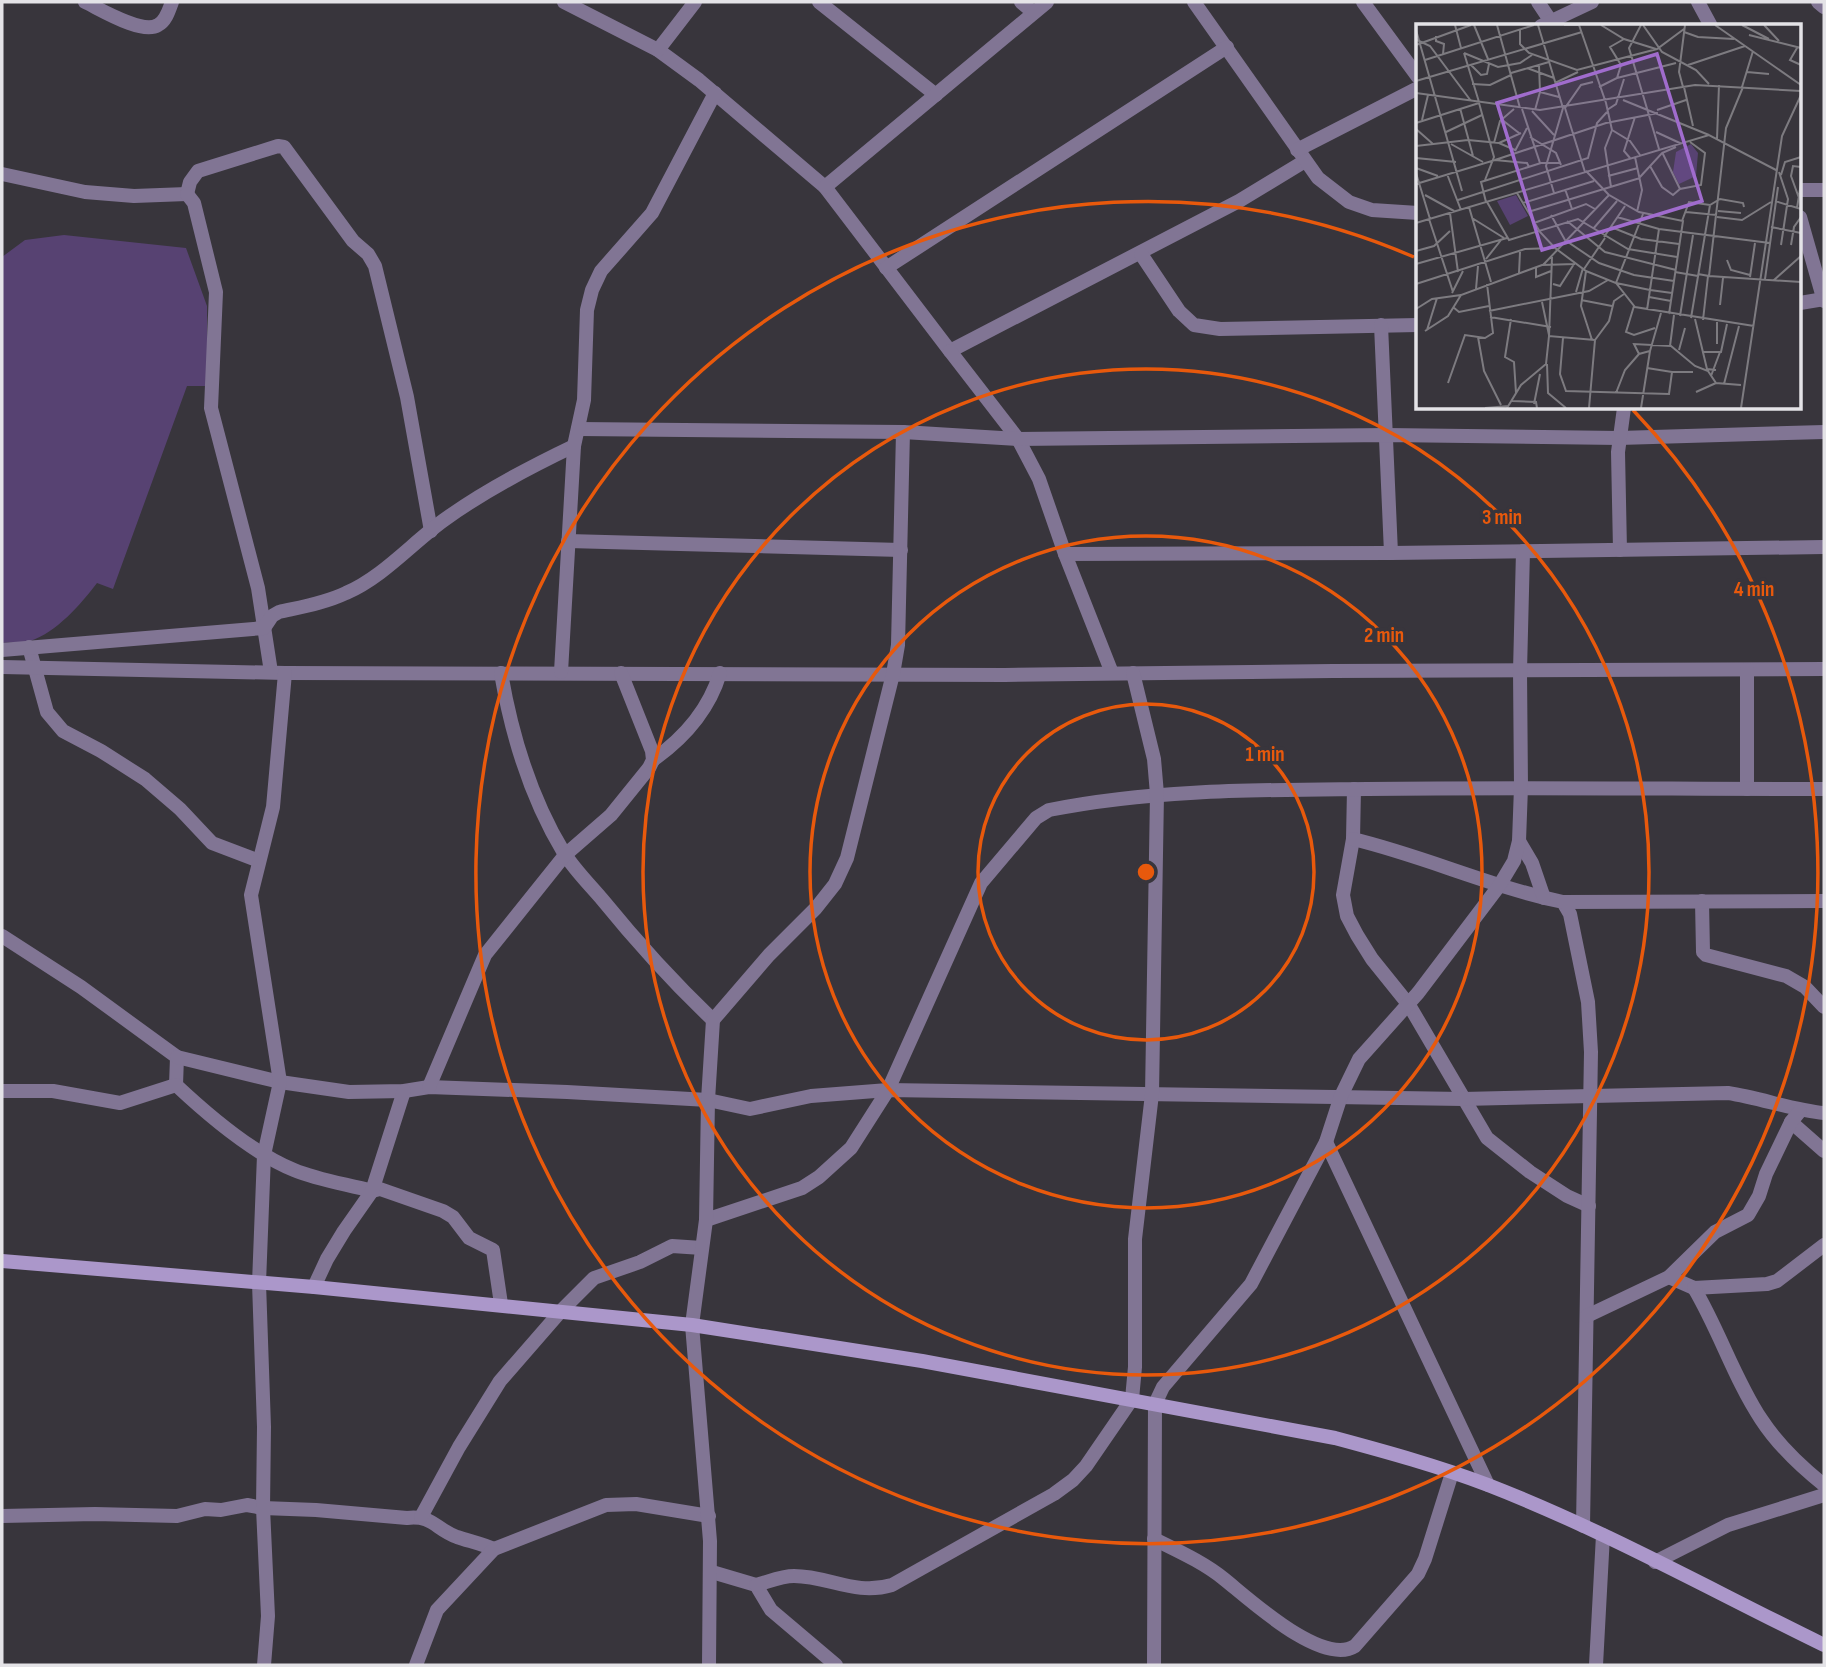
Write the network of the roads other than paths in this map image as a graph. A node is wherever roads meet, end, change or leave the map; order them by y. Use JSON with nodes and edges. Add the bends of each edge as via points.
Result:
{"nodes":[{"id":1,"x":85,"y":2,"type":"edge"},
{"id":2,"x":172,"y":2,"type":"edge"},
{"id":3,"x":564,"y":2,"type":"edge"},
{"id":4,"x":695,"y":2,"type":"edge"},
{"id":5,"x":819,"y":2,"type":"edge"},
{"id":6,"x":1021,"y":2,"type":"edge"},
{"id":7,"x":1047,"y":2,"type":"edge"},
{"id":8,"x":1194,"y":2,"type":"edge"},
{"id":9,"x":1363,"y":2,"type":"edge"},
{"id":10,"x":1538,"y":2,"type":"edge"},
{"id":11,"x":1592,"y":2,"type":"edge"},
{"id":12,"x":1698,"y":2,"type":"edge"},
{"id":13,"x":1818,"y":2,"type":"edge"},
{"id":14,"x":1824,"y":7,"type":"edge"},
{"id":15,"x":1033,"y":12,"type":"junction"},
{"id":16,"x":1549,"y":24,"type":"edge"},
{"id":17,"x":1551,"y":24,"type":"edge"},
{"id":18,"x":1710,"y":24,"type":"edge"},
{"id":19,"x":1227,"y":47,"type":"junction"},
{"id":20,"x":657,"y":50,"type":"junction"},
{"id":21,"x":1416,"y":74,"type":"edge"},
{"id":22,"x":1416,"y":89,"type":"edge"},
{"id":23,"x":715,"y":93,"type":"junction"},
{"id":24,"x":936,"y":95,"type":"junction"},
{"id":25,"x":1301,"y":155,"type":"junction"},
{"id":26,"x":2,"y":174,"type":"edge"},
{"id":27,"x":825,"y":187,"type":"junction"},
{"id":28,"x":1801,"y":190,"type":"edge"},
{"id":29,"x":1824,"y":190,"type":"edge"},
{"id":30,"x":187,"y":194,"type":"junction"},
{"id":31,"x":1416,"y":213,"type":"edge"},
{"id":32,"x":1801,"y":220,"type":"edge"},
{"id":33,"x":1141,"y":254,"type":"junction"},
{"id":34,"x":886,"y":268,"type":"junction"},
{"id":35,"x":1824,"y":300,"type":"edge"},
{"id":36,"x":1801,"y":303,"type":"edge"},
{"id":37,"x":1416,"y":325,"type":"edge"},
{"id":38,"x":1381,"y":326,"type":"junction"},
{"id":39,"x":950,"y":351,"type":"junction"},
{"id":40,"x":1624,"y":410,"type":"edge"},
{"id":41,"x":578,"y":429,"type":"junction"},
{"id":42,"x":903,"y":432,"type":"junction"},
{"id":43,"x":1824,"y":432,"type":"edge"},
{"id":44,"x":1387,"y":435,"type":"junction"},
{"id":45,"x":1619,"y":438,"type":"junction"},
{"id":46,"x":1017,"y":439,"type":"junction"},
{"id":47,"x":574,"y":446,"type":"junction"},
{"id":48,"x":431,"y":531,"type":"junction"},
{"id":49,"x":568,"y":541,"type":"junction"},
{"id":50,"x":1824,"y":547,"type":"edge"},
{"id":51,"x":901,"y":550,"type":"junction"},
{"id":52,"x":1620,"y":550,"type":"junction"},
{"id":53,"x":1523,"y":551,"type":"junction"},
{"id":54,"x":1391,"y":553,"type":"junction"},
{"id":55,"x":1065,"y":554,"type":"junction"},
{"id":56,"x":264,"y":628,"type":"junction"},
{"id":57,"x":29,"y":647,"type":"junction"},
{"id":58,"x":2,"y":650,"type":"edge"},
{"id":59,"x":2,"y":667,"type":"edge"},
{"id":60,"x":33,"y":668,"type":"junction"},
{"id":61,"x":1747,"y":670,"type":"junction"},
{"id":62,"x":1824,"y":670,"type":"edge"},
{"id":63,"x":1520,"y":671,"type":"junction"},
{"id":64,"x":278,"y":672,"type":"junction"},
{"id":65,"x":561,"y":672,"type":"junction"},
{"id":66,"x":501,"y":673,"type":"junction"},
{"id":67,"x":621,"y":673,"type":"junction"},
{"id":68,"x":720,"y":673,"type":"junction"},
{"id":69,"x":1112,"y":673,"type":"junction"},
{"id":70,"x":1133,"y":673,"type":"junction"},
{"id":71,"x":893,"y":674,"type":"junction"},
{"id":72,"x":653,"y":761,"type":"junction"},
{"id":73,"x":1521,"y":787,"type":"junction"},
{"id":74,"x":1354,"y":789,"type":"junction"},
{"id":75,"x":1747,"y":789,"type":"junction"},
{"id":76,"x":1824,"y":789,"type":"edge"},
{"id":77,"x":1157,"y":794,"type":"junction"},
{"id":78,"x":1353,"y":839,"type":"junction"},
{"id":79,"x":1519,"y":841,"type":"junction"},
{"id":80,"x":565,"y":855,"type":"junction"},
{"id":81,"x":259,"y":862,"type":"junction"},
{"id":82,"x":1499,"y":886,"type":"junction"},
{"id":83,"x":1544,"y":898,"type":"junction"},
{"id":84,"x":1702,"y":901,"type":"junction"},
{"id":85,"x":1824,"y":901,"type":"edge"},
{"id":86,"x":1563,"y":902,"type":"junction"},
{"id":87,"x":2,"y":936,"type":"edge"},
{"id":88,"x":1409,"y":1005,"type":"junction"},
{"id":89,"x":1824,"y":1007,"type":"edge"},
{"id":90,"x":713,"y":1020,"type":"junction"},
{"id":91,"x":177,"y":1057,"type":"junction"},
{"id":92,"x":280,"y":1082,"type":"junction"},
{"id":93,"x":176,"y":1085,"type":"junction"},
{"id":94,"x":429,"y":1087,"type":"junction"},
{"id":95,"x":888,"y":1090,"type":"junction"},
{"id":96,"x":2,"y":1091,"type":"edge"},
{"id":97,"x":404,"y":1091,"type":"junction"},
{"id":98,"x":1152,"y":1094,"type":"junction"},
{"id":99,"x":1341,"y":1096,"type":"junction"},
{"id":100,"x":1592,"y":1097,"type":"junction"},
{"id":101,"x":1463,"y":1099,"type":"junction"},
{"id":102,"x":708,"y":1100,"type":"junction"},
{"id":103,"x":1824,"y":1113,"type":"edge"},
{"id":104,"x":1796,"y":1116,"type":"junction"},
{"id":105,"x":1326,"y":1142,"type":"junction"},
{"id":106,"x":1824,"y":1151,"type":"edge"},
{"id":107,"x":264,"y":1156,"type":"junction"},
{"id":108,"x":372,"y":1192,"type":"junction"},
{"id":109,"x":1589,"y":1206,"type":"junction"},
{"id":110,"x":706,"y":1220,"type":"junction"},
{"id":111,"x":1824,"y":1245,"type":"edge"},
{"id":112,"x":702,"y":1248,"type":"junction"},
{"id":113,"x":2,"y":1261,"type":"edge"},
{"id":114,"x":1669,"y":1277,"type":"junction"},
{"id":115,"x":259,"y":1283,"type":"junction"},
{"id":116,"x":314,"y":1287,"type":"junction"},
{"id":117,"x":1694,"y":1288,"type":"junction"},
{"id":118,"x":501,"y":1304,"type":"junction"},
{"id":119,"x":561,"y":1311,"type":"junction"},
{"id":120,"x":1587,"y":1316,"type":"junction"},
{"id":121,"x":692,"y":1325,"type":"junction"},
{"id":122,"x":1132,"y":1399,"type":"junction"},
{"id":123,"x":1155,"y":1404,"type":"junction"},
{"id":124,"x":1452,"y":1473,"type":"junction"},
{"id":125,"x":1488,"y":1485,"type":"junction"},
{"id":126,"x":1824,"y":1485,"type":"edge"},
{"id":127,"x":1824,"y":1495,"type":"edge"},
{"id":128,"x":263,"y":1508,"type":"junction"},
{"id":129,"x":2,"y":1516,"type":"edge"},
{"id":130,"x":709,"y":1516,"type":"junction"},
{"id":131,"x":421,"y":1517,"type":"junction"},
{"id":132,"x":1583,"y":1526,"type":"junction"},
{"id":133,"x":1603,"y":1535,"type":"junction"},
{"id":134,"x":1154,"y":1539,"type":"junction"},
{"id":135,"x":494,"y":1549,"type":"junction"},
{"id":136,"x":1655,"y":1562,"type":"junction"},
{"id":137,"x":712,"y":1572,"type":"junction"},
{"id":138,"x":755,"y":1585,"type":"junction"},
{"id":139,"x":1824,"y":1645,"type":"edge"},
{"id":140,"x":1347,"y":1659,"type":"edge"},
{"id":141,"x":264,"y":1665,"type":"edge"},
{"id":142,"x":416,"y":1665,"type":"edge"},
{"id":143,"x":709,"y":1665,"type":"edge"},
{"id":144,"x":836,"y":1665,"type":"edge"},
{"id":145,"x":1154,"y":1665,"type":"edge"},
{"id":146,"x":1596,"y":1665,"type":"edge"}],
"edges":[{"from":1,"to":2,"type":"street","via":[[145,28],[159,25]]},
{"from":3,"to":20,"type":"street"},
{"from":4,"to":20,"type":"street"},
{"from":5,"to":24,"type":"street"},
{"from":6,"to":15,"type":"street"},
{"from":7,"to":15,"type":"street"},
{"from":8,"to":19,"type":"street"},
{"from":9,"to":21,"type":"street"},
{"from":10,"to":16,"type":"street"},
{"from":11,"to":17,"type":"street"},
{"from":12,"to":18,"type":"street"},
{"from":13,"to":14,"type":"street"},
{"from":15,"to":24,"type":"street"},
{"from":19,"to":25,"type":"street"},
{"from":19,"to":34,"type":"street"},
{"from":20,"to":23,"type":"street"},
{"from":22,"to":25,"type":"street"},
{"from":23,"to":27,"type":"street"},
{"from":23,"to":41,"type":"street","via":[[652,213],[596,280],[587,310]]},
{"from":24,"to":27,"type":"street"},
{"from":25,"to":31,"type":"street","via":[[1325,184],[1349,202],[1372,210]]},
{"from":25,"to":33,"type":"street","via":[[1249,196]]},
{"from":26,"to":30,"type":"street","via":[[85,192]]},
{"from":27,"to":34,"type":"street"},
{"from":28,"to":29,"type":"street"},
{"from":30,"to":48,"type":"street","via":[[198,171],[284,146],[368,254],[375,266],[407,397]]},
{"from":30,"to":56,"type":"street","via":[[194,203],[216,292],[211,408],[258,588]]},
{"from":32,"to":35,"type":"street"},
{"from":33,"to":38,"type":"street","via":[[1179,311],[1195,325],[1220,329]]},
{"from":33,"to":39,"type":"street"},
{"from":34,"to":39,"type":"street"},
{"from":35,"to":36,"type":"street"},
{"from":37,"to":38,"type":"street"},
{"from":38,"to":44,"type":"street"},
{"from":39,"to":46,"type":"street"},
{"from":40,"to":45,"type":"street"},
{"from":41,"to":42,"type":"street"},
{"from":41,"to":47,"type":"street"},
{"from":42,"to":46,"type":"street"},
{"from":42,"to":51,"type":"street"},
{"from":43,"to":45,"type":"street"},
{"from":44,"to":45,"type":"street"},
{"from":44,"to":46,"type":"street"},
{"from":44,"to":54,"type":"street"},
{"from":45,"to":52,"type":"street"},
{"from":46,"to":55,"type":"street","via":[[1039,480]]},
{"from":47,"to":48,"type":"street","via":[[473,500]]},
{"from":47,"to":49,"type":"street"},
{"from":48,"to":56,"type":"street","via":[[358,587],[279,612]]},
{"from":49,"to":51,"type":"street"},
{"from":49,"to":65,"type":"street"},
{"from":50,"to":52,"type":"street"},
{"from":51,"to":71,"type":"street","via":[[900,622]]},
{"from":52,"to":53,"type":"street"},
{"from":53,"to":54,"type":"street"},
{"from":53,"to":63,"type":"street"},
{"from":54,"to":55,"type":"street"},
{"from":55,"to":69,"type":"street"},
{"from":56,"to":57,"type":"street"},
{"from":56,"to":64,"type":"street"},
{"from":57,"to":58,"type":"street"},
{"from":57,"to":60,"type":"street"},
{"from":59,"to":60,"type":"street"},
{"from":60,"to":64,"type":"street"},
{"from":60,"to":81,"type":"street","via":[[47,712],[63,730],[145,779],[212,843]]},
{"from":61,"to":62,"type":"street"},
{"from":61,"to":63,"type":"street"},
{"from":61,"to":75,"type":"street"},
{"from":63,"to":70,"type":"street"},
{"from":63,"to":73,"type":"street"},
{"from":64,"to":66,"type":"street"},
{"from":64,"to":81,"type":"street","via":[[272,807]]},
{"from":65,"to":66,"type":"street"},
{"from":65,"to":67,"type":"street"},
{"from":66,"to":80,"type":"street","via":[[523,766]]},
{"from":67,"to":68,"type":"street"},
{"from":67,"to":72,"type":"street"},
{"from":68,"to":71,"type":"street"},
{"from":68,"to":72,"type":"street","via":[[702,713]]},
{"from":69,"to":70,"type":"street"},
{"from":69,"to":71,"type":"street"},
{"from":70,"to":77,"type":"street","via":[[1152,750]]},
{"from":71,"to":90,"type":"street","via":[[842,871],[817,908]]},
{"from":72,"to":80,"type":"street","via":[[611,815]]},
{"from":73,"to":74,"type":"street"},
{"from":73,"to":75,"type":"street"},
{"from":73,"to":79,"type":"street"},
{"from":74,"to":77,"type":"street"},
{"from":74,"to":78,"type":"street"},
{"from":75,"to":76,"type":"street"},
{"from":77,"to":95,"type":"street","via":[[1064,807],[1036,818],[981,883]]},
{"from":77,"to":98,"type":"street"},
{"from":78,"to":82,"type":"street","via":[[1396,849]]},
{"from":78,"to":88,"type":"street","via":[[1343,895],[1347,916],[1371,959]]},
{"from":79,"to":82,"type":"street","via":[[1514,862]]},
{"from":79,"to":83,"type":"street"},
{"from":80,"to":90,"type":"street","via":[[679,988]]},
{"from":80,"to":94,"type":"street","via":[[485,955]]},
{"from":81,"to":92,"type":"street","via":[[252,907]]},
{"from":82,"to":83,"type":"street"},
{"from":82,"to":88,"type":"street"},
{"from":83,"to":86,"type":"street"},
{"from":84,"to":85,"type":"street"},
{"from":84,"to":86,"type":"street"},
{"from":84,"to":89,"type":"street","via":[[1706,955],[1775,971],[1805,987]]},
{"from":86,"to":100,"type":"street","via":[[1572,920],[1588,1002]]},
{"from":87,"to":91,"type":"street"},
{"from":88,"to":99,"type":"street","via":[[1366,1050]]},
{"from":88,"to":101,"type":"street"},
{"from":90,"to":102,"type":"street"},
{"from":91,"to":92,"type":"street"},
{"from":91,"to":93,"type":"street"},
{"from":92,"to":97,"type":"street","via":[[349,1092]]},
{"from":92,"to":107,"type":"street"},
{"from":93,"to":96,"type":"street","via":[[120,1103],[53,1091]]},
{"from":93,"to":107,"type":"street"},
{"from":94,"to":97,"type":"street"},
{"from":94,"to":102,"type":"street"},
{"from":95,"to":98,"type":"street"},
{"from":95,"to":102,"type":"street","via":[[811,1096],[750,1110]]},
{"from":95,"to":110,"type":"street","via":[[851,1148],[820,1177],[802,1188]]},
{"from":97,"to":108,"type":"street"},
{"from":98,"to":99,"type":"street"},
{"from":98,"to":122,"type":"street","via":[[1135,1239]]},
{"from":99,"to":101,"type":"street"},
{"from":99,"to":105,"type":"street"},
{"from":100,"to":101,"type":"street"},
{"from":100,"to":104,"type":"street","via":[[1728,1093],[1756,1097]]},
{"from":100,"to":109,"type":"street"},
{"from":101,"to":109,"type":"street","via":[[1487,1138],[1507,1156]]},
{"from":102,"to":110,"type":"street"},
{"from":103,"to":104,"type":"street"},
{"from":104,"to":106,"type":"street"},
{"from":104,"to":114,"type":"street","via":[[1748,1215],[1705,1240]]},
{"from":105,"to":123,"type":"street","via":[[1251,1284],[1174,1371]]},
{"from":105,"to":125,"type":"street"},
{"from":107,"to":108,"type":"street","via":[[294,1170]]},
{"from":107,"to":115,"type":"street"},
{"from":108,"to":116,"type":"street","via":[[338,1240]]},
{"from":108,"to":118,"type":"street","via":[[380,1189],[443,1211],[469,1238],[494,1251]]},
{"from":109,"to":120,"type":"street"},
{"from":110,"to":112,"type":"street"},
{"from":111,"to":117,"type":"street","via":[[1773,1283]]},
{"from":112,"to":119,"type":"street","via":[[672,1246],[594,1278]]},
{"from":112,"to":121,"type":"street"},
{"from":113,"to":115,"type":"street"},
{"from":114,"to":117,"type":"street"},
{"from":114,"to":120,"type":"street"},
{"from":115,"to":116,"type":"street"},
{"from":115,"to":128,"type":"street"},
{"from":116,"to":118,"type":"street"},
{"from":117,"to":126,"type":"street","via":[[1760,1419],[1798,1465]]},
{"from":118,"to":119,"type":"street"},
{"from":119,"to":121,"type":"street"},
{"from":119,"to":131,"type":"street","via":[[500,1381]]},
{"from":120,"to":132,"type":"street"},
{"from":121,"to":122,"type":"street"},
{"from":121,"to":130,"type":"street"},
{"from":122,"to":123,"type":"street"},
{"from":122,"to":138,"type":"street","via":[[1073,1480],[892,1585],[857,1589],[792,1576]]},
{"from":123,"to":124,"type":"street","via":[[1335,1438]]},
{"from":123,"to":134,"type":"street"},
{"from":124,"to":125,"type":"street"},
{"from":124,"to":140,"type":"street","via":[[1418,1573]]},
{"from":125,"to":132,"type":"street"},
{"from":127,"to":136,"type":"street","via":[[1728,1525]]},
{"from":128,"to":129,"type":"street","via":[[238,1505],[177,1516]]},
{"from":128,"to":131,"type":"street"},
{"from":128,"to":141,"type":"street","via":[[268,1616]]},
{"from":130,"to":135,"type":"street","via":[[636,1504],[606,1505]]},
{"from":130,"to":137,"type":"street"},
{"from":131,"to":135,"type":"street","via":[[455,1536]]},
{"from":132,"to":133,"type":"street"},
{"from":133,"to":136,"type":"street"},
{"from":133,"to":146,"type":"street"},
{"from":134,"to":140,"type":"street","via":[[1223,1578],[1287,1631]]},
{"from":134,"to":145,"type":"street"},
{"from":135,"to":142,"type":"street","via":[[437,1610]]},
{"from":136,"to":139,"type":"street"},
{"from":137,"to":138,"type":"street"},
{"from":137,"to":143,"type":"street"},
{"from":138,"to":144,"type":"street","via":[[771,1610]]}]}
